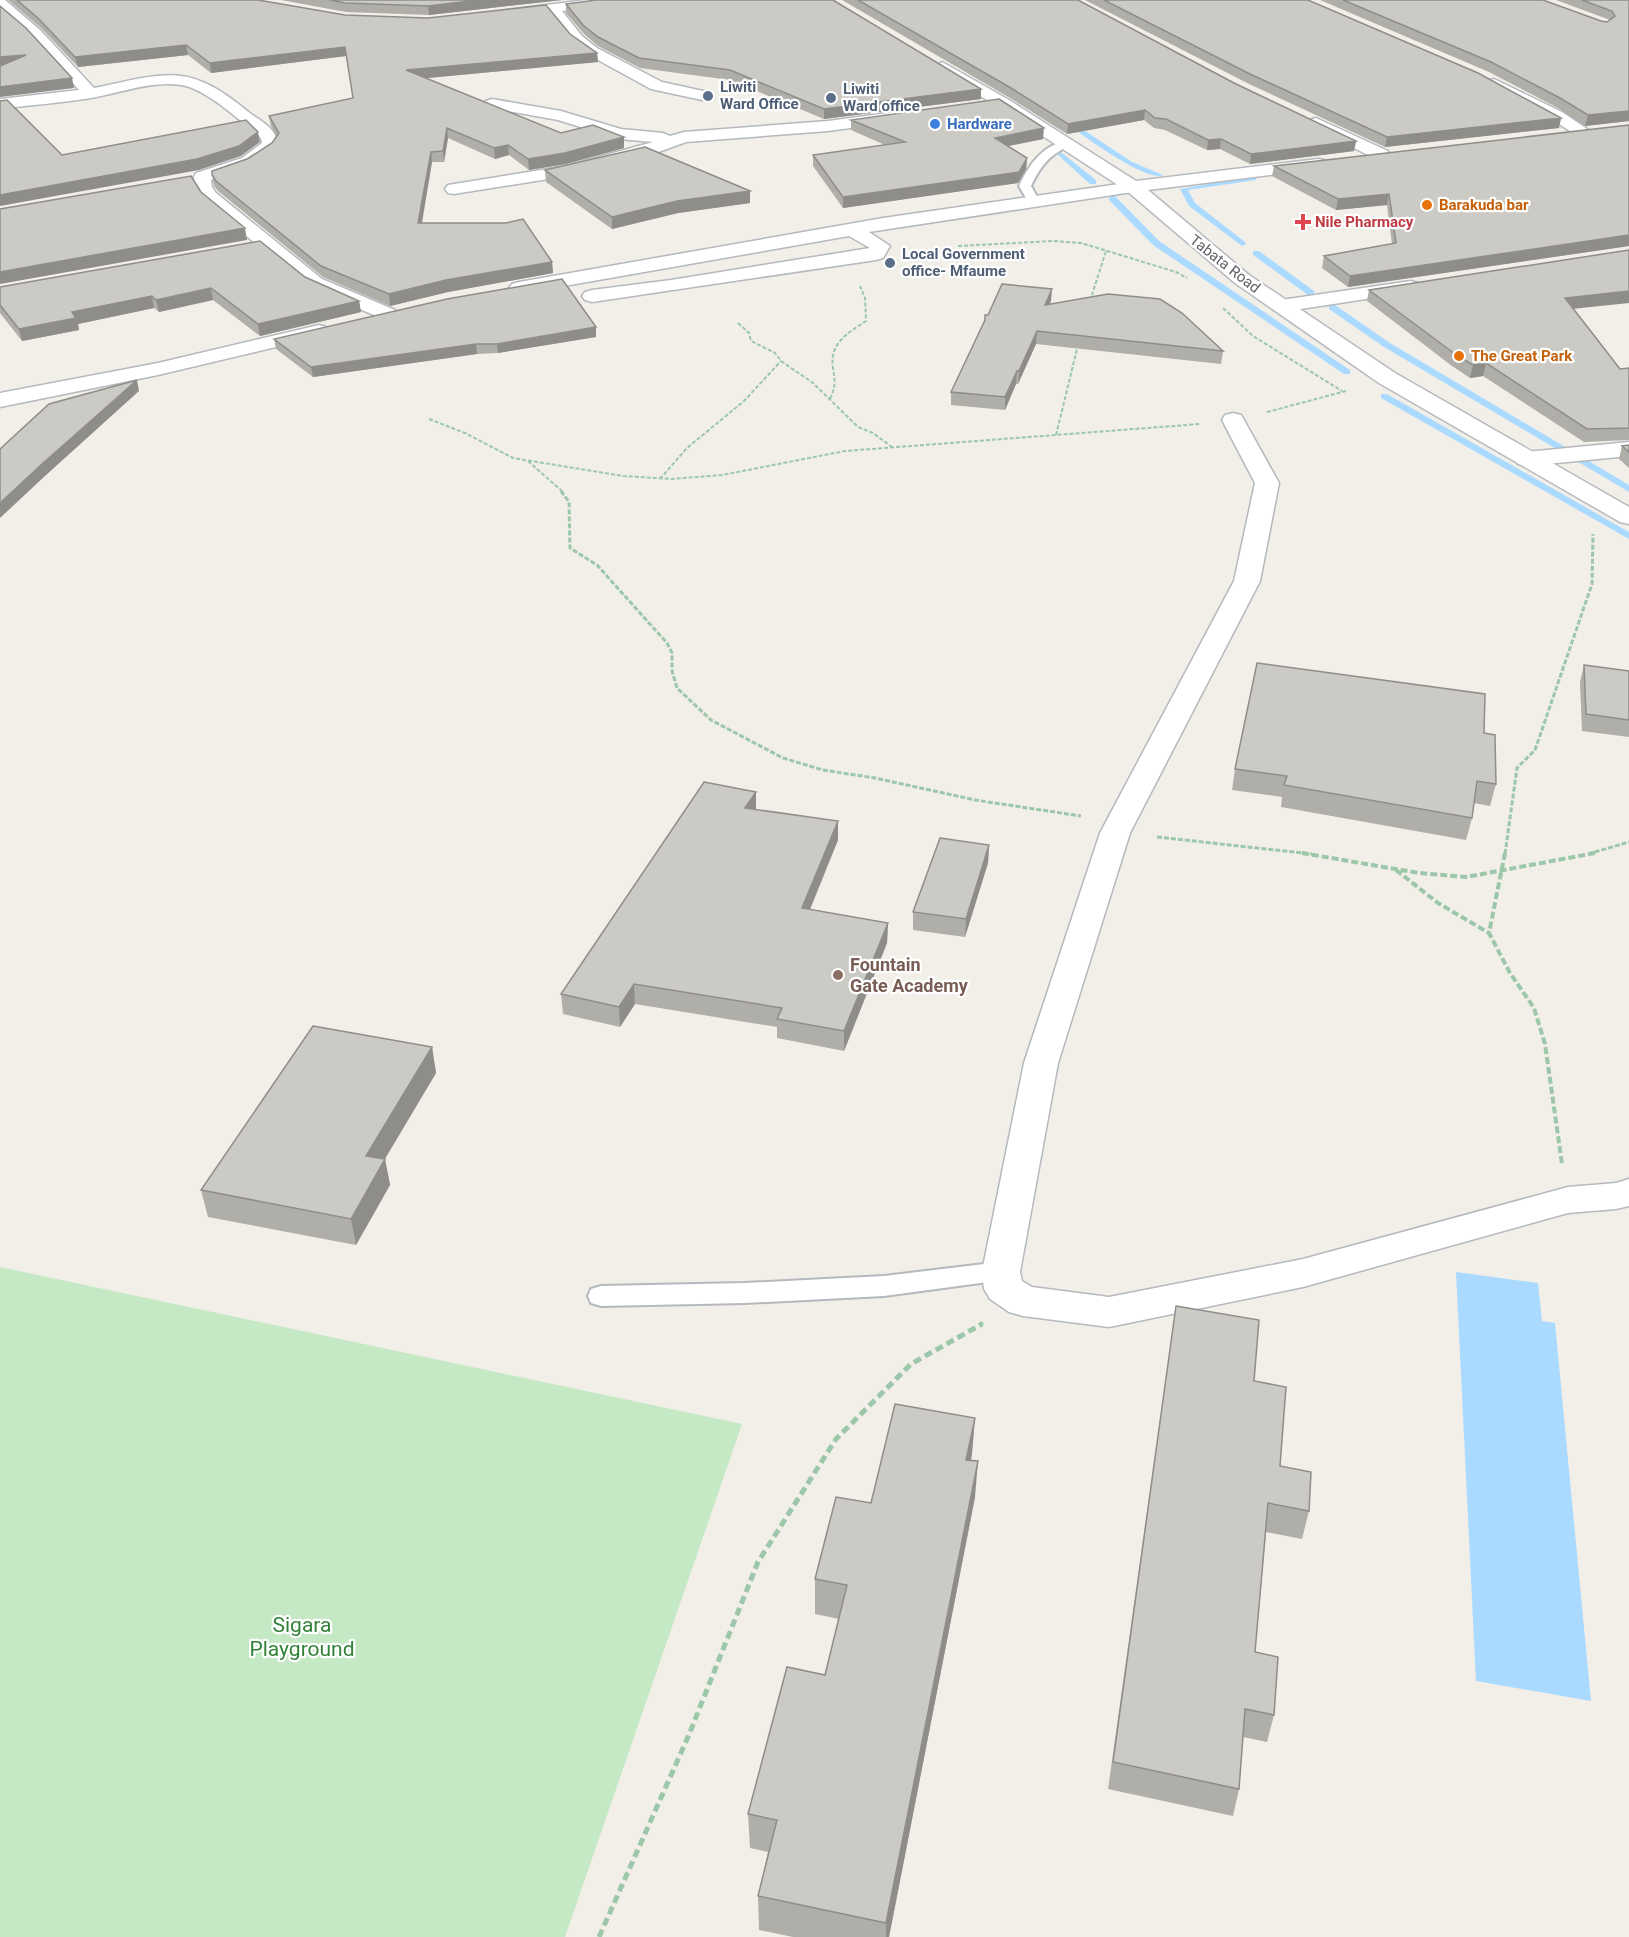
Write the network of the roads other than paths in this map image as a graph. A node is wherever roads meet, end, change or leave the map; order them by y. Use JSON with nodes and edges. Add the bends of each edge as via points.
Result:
{"nodes":[{"id":1,"x":620,"y":0,"type":"edge"},
{"id":2,"x":0,"y":3,"type":"edge"},
{"id":3,"x":571,"y":3,"type":"edge"},
{"id":4,"x":552,"y":8,"type":"junction"},
{"id":5,"x":496,"y":15,"type":"edge"},
{"id":6,"x":930,"y":59,"type":"edge"},
{"id":7,"x":1476,"y":76,"type":"edge"},
{"id":8,"x":90,"y":93,"type":"junction"},
{"id":9,"x":702,"y":94,"type":"dead end"},
{"id":10,"x":1003,"y":103,"type":"junction"},
{"id":11,"x":0,"y":104,"type":"edge"},
{"id":12,"x":492,"y":104,"type":"edge"},
{"id":13,"x":980,"y":106,"type":"edge"},
{"id":14,"x":909,"y":115,"type":"edge"},
{"id":15,"x":1303,"y":117,"type":"edge"},
{"id":16,"x":1605,"y":130,"type":"edge"},
{"id":17,"x":1585,"y":133,"type":"junction"},
{"id":18,"x":1561,"y":135,"type":"edge"},
{"id":19,"x":676,"y":140,"type":"junction"},
{"id":20,"x":1065,"y":144,"type":"junction"},
{"id":21,"x":202,"y":177,"type":"junction"},
{"id":22,"x":180,"y":181,"type":"edge"},
{"id":23,"x":1133,"y":188,"type":"junction"},
{"id":24,"x":454,"y":189,"type":"dead end"},
{"id":25,"x":1034,"y":202,"type":"junction"},
{"id":26,"x":852,"y":230,"type":"junction"},
{"id":27,"x":265,"y":244,"type":"junction"},
{"id":28,"x":244,"y":247,"type":"edge"},
{"id":29,"x":1430,"y":284,"type":"edge"},
{"id":30,"x":1281,"y":306,"type":"junction"},
{"id":31,"x":408,"y":309,"type":"edge"},
{"id":32,"x":388,"y":314,"type":"junction"},
{"id":33,"x":0,"y":400,"type":"edge"},
{"id":34,"x":1233,"y":420,"type":"road end"},
{"id":35,"x":1629,"y":449,"type":"edge"},
{"id":36,"x":1526,"y":459,"type":"junction"},
{"id":37,"x":1629,"y":517,"type":"edge"},
{"id":38,"x":1629,"y":1192,"type":"edge"},
{"id":39,"x":1001,"y":1272,"type":"junction"},
{"id":40,"x":601,"y":1296,"type":"dead end"}],
"edges":[{"from":1,"to":3,"type":"street"},
{"from":2,"to":8,"type":"street","via":[[35,33]]},
{"from":3,"to":4,"type":"street"},
{"from":4,"to":5,"type":"street"},
{"from":4,"to":9,"type":"street","via":[[592,51],[657,86]]},
{"from":6,"to":10,"type":"street","name":"Tabata Road"},
{"from":7,"to":17,"type":"street"},
{"from":8,"to":11,"type":"street"},
{"from":8,"to":21,"type":"street","via":[[188,81],[269,136],[265,152],[250,162]]},
{"from":10,"to":13,"type":"street"},
{"from":10,"to":20,"type":"street","name":"Tabata Road"},
{"from":12,"to":19,"type":"street","via":[[561,116],[620,134]]},
{"from":14,"to":19,"type":"street"},
{"from":15,"to":23,"type":"street","via":[[1388,155]]},
{"from":16,"to":17,"type":"street"},
{"from":17,"to":18,"type":"street"},
{"from":19,"to":24,"type":"street","via":[[567,171]]},
{"from":20,"to":23,"type":"street","name":"Tabata Road"},
{"from":20,"to":25,"type":"lane","via":[[1045,153],[1034,166],[1025,186]]},
{"from":21,"to":22,"type":"street"},
{"from":21,"to":27,"type":"street","via":[[210,197]]},
{"from":23,"to":25,"type":"street"},
{"from":23,"to":30,"type":"street","name":"Tabata Road","via":[[1242,279]]},
{"from":25,"to":26,"type":"street"},
{"from":26,"to":26,"type":"street","via":[[508,298],[671,286],[876,254],[881,246]]},
{"from":27,"to":28,"type":"street"},
{"from":27,"to":32,"type":"street","via":[[315,283]]},
{"from":29,"to":30,"type":"street"},
{"from":30,"to":36,"type":"street","name":"Tabata Road","via":[[1387,378]]},
{"from":31,"to":32,"type":"street"},
{"from":32,"to":33,"type":"street","via":[[158,369]]},
{"from":34,"to":39,"type":"street","via":[[1267,483],[1247,581],[1118,828],[1041,1063]]},
{"from":35,"to":36,"type":"street"},
{"from":36,"to":37,"type":"street","name":"Tabata Road"},
{"from":38,"to":39,"type":"street","via":[[1568,1200],[1303,1273],[1109,1312],[1023,1301],[1004,1289]]},
{"from":39,"to":40,"type":"lane","via":[[884,1286]]}]}
